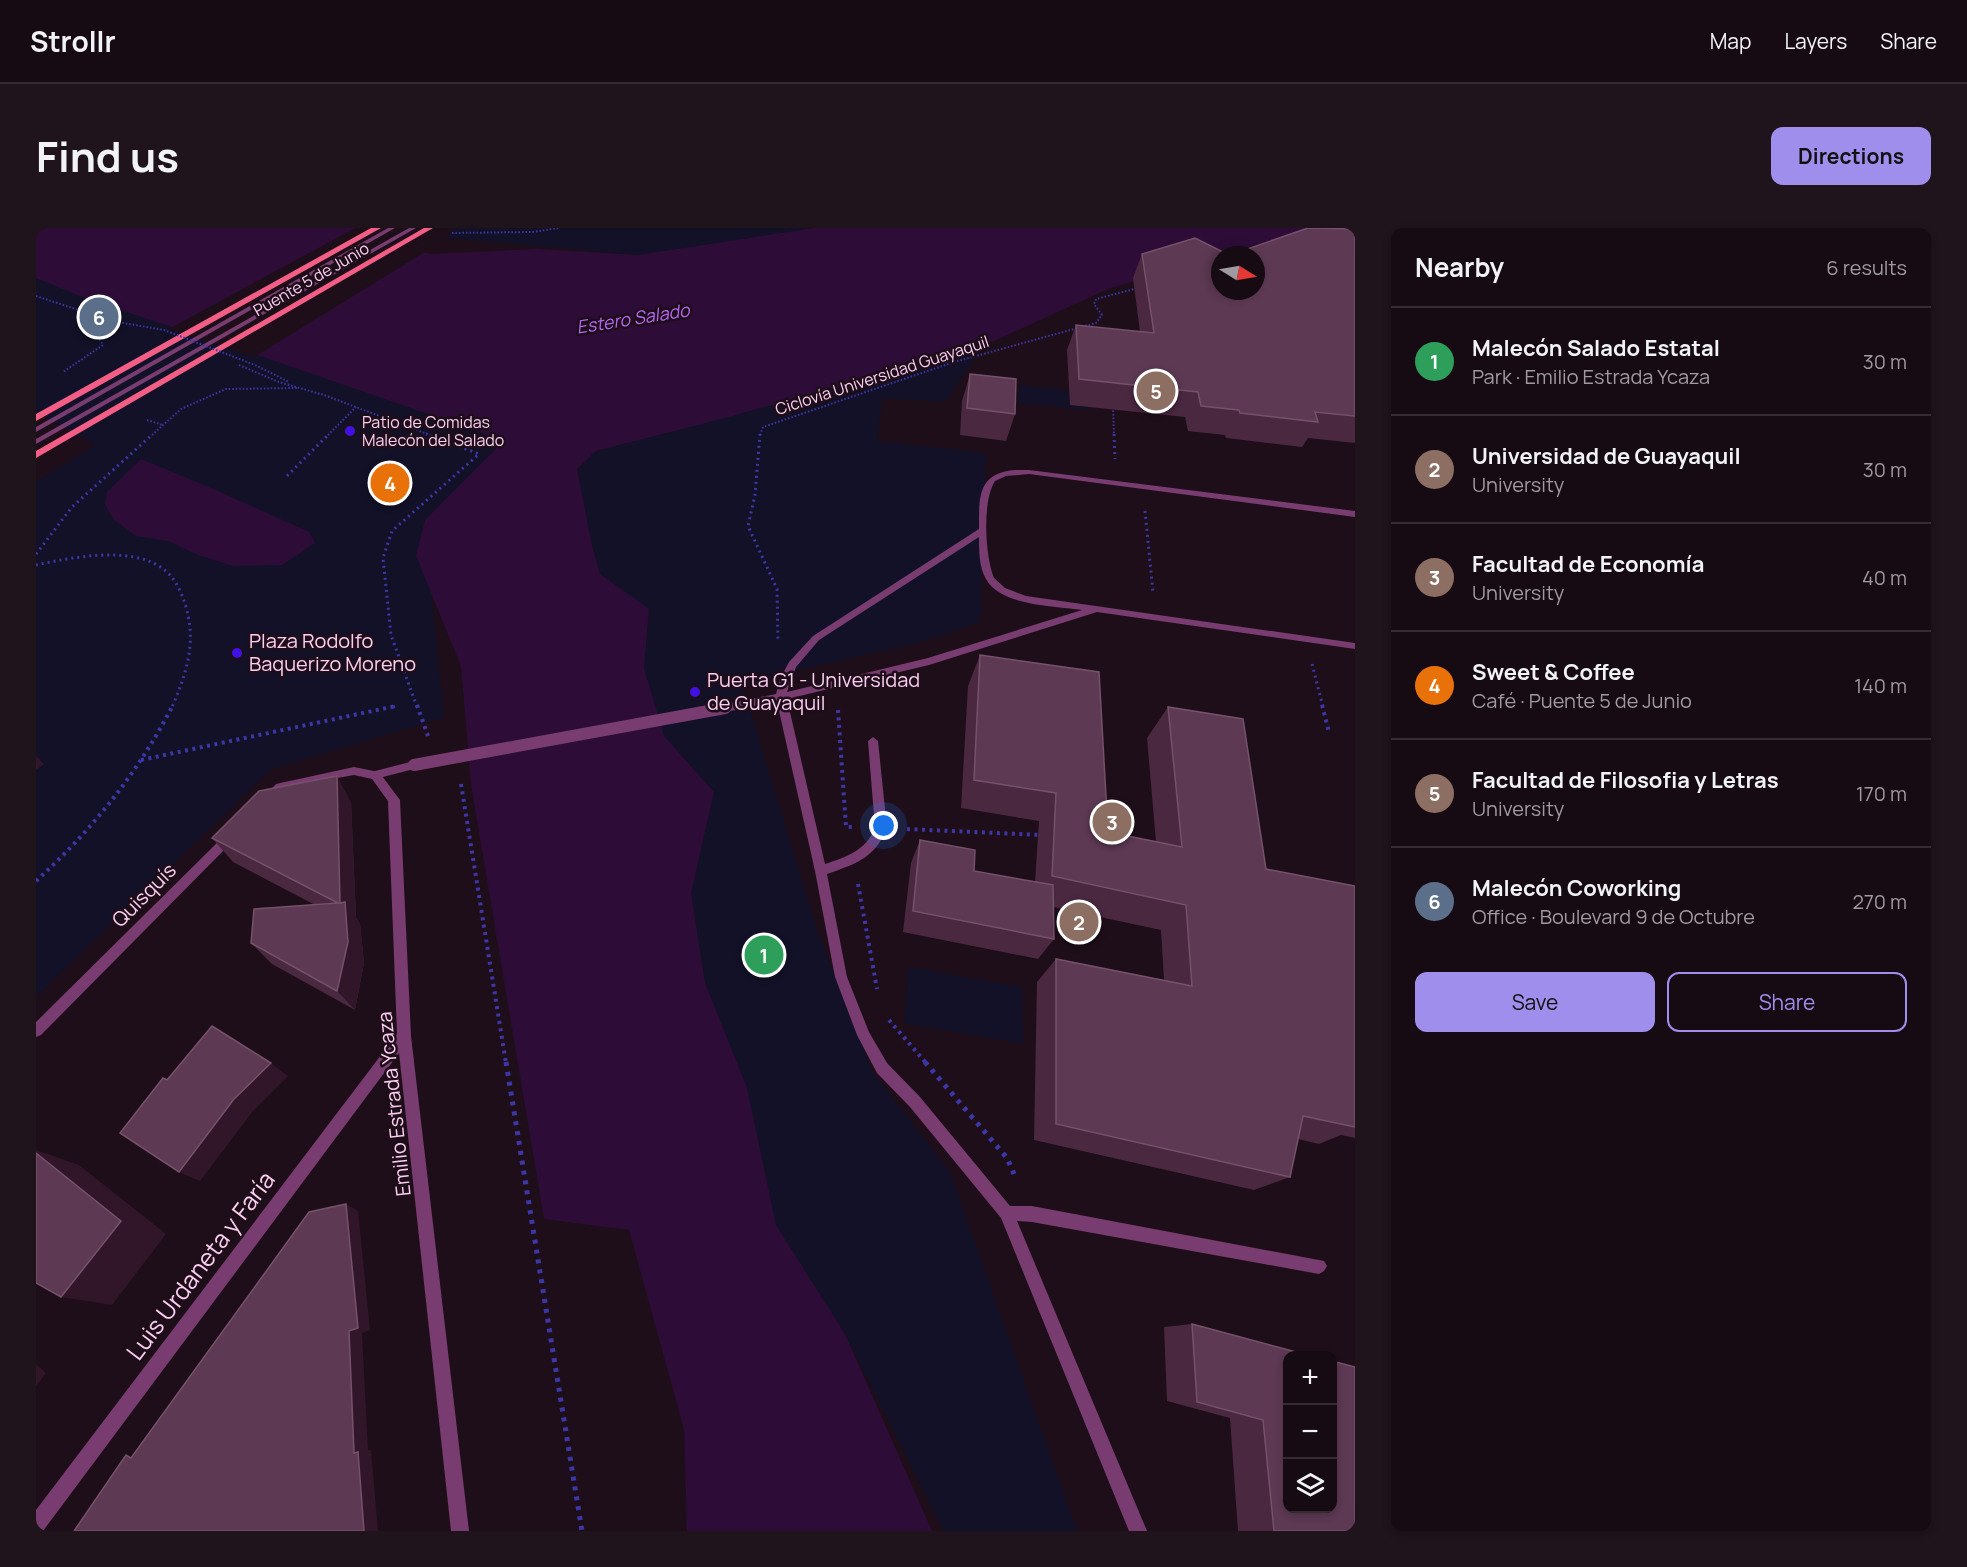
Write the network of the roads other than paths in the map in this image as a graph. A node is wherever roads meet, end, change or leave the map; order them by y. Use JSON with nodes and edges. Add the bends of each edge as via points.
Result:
{"nodes":[{"id":1,"x":377,"y":228,"type":"edge"},
{"id":2,"x":392,"y":228,"type":"edge"},
{"id":3,"x":413,"y":228,"type":"edge"},
{"id":4,"x":429,"y":228,"type":"edge"},
{"id":5,"x":36,"y":418,"type":"edge"},
{"id":6,"x":36,"y":429,"type":"edge"},
{"id":7,"x":36,"y":442,"type":"edge"},
{"id":8,"x":36,"y":455,"type":"edge"},
{"id":9,"x":1355,"y":514,"type":"edge"},
{"id":10,"x":984,"y":530,"type":"junction"},
{"id":11,"x":1094,"y":610,"type":"junction"},
{"id":12,"x":1355,"y":646,"type":"edge"},
{"id":13,"x":781,"y":697,"type":"junction"},
{"id":14,"x":873,"y":741,"type":"dead end"},
{"id":15,"x":375,"y":775,"type":"junction"},
{"id":16,"x":255,"y":812,"type":"edge"},
{"id":17,"x":238,"y":829,"type":"edge"},
{"id":18,"x":821,"y":871,"type":"junction"},
{"id":19,"x":36,"y":1031,"type":"edge"},
{"id":20,"x":405,"y":1036,"type":"junction"},
{"id":21,"x":1006,"y":1213,"type":"junction"},
{"id":22,"x":1319,"y":1266,"type":"dead end"},
{"id":23,"x":36,"y":1526,"type":"edge"},
{"id":24,"x":460,"y":1531,"type":"edge"},
{"id":25,"x":1138,"y":1531,"type":"edge"}],
"edges":[{"from":1,"to":5,"type":"main road","name":"Puente 5 de Junio"},
{"from":2,"to":6,"type":"street","name":"Puente 5 de Junio"},
{"from":3,"to":7,"type":"street","name":"Puente 5 de Junio"},
{"from":4,"to":8,"type":"main road","name":"Puente 5 de Junio"},
{"from":9,"to":10,"type":"street","via":[[1029,472],[992,478],[985,488]]},
{"from":10,"to":11,"type":"street","via":[[984,563],[989,577],[1003,592]]},
{"from":10,"to":13,"type":"street","via":[[816,638],[786,673]]},
{"from":11,"to":12,"type":"street"},
{"from":11,"to":13,"type":"street","via":[[929,662]]},
{"from":13,"to":15,"type":"street","bridge":true},
{"from":13,"to":18,"type":"street"},
{"from":14,"to":18,"type":"street","via":[[881,828],[878,840],[864,854]]},
{"from":15,"to":16,"type":"street","via":[[354,771],[280,787]]},
{"from":15,"to":20,"type":"street","name":"Emilio Estrada Ycaza","via":[[394,800]]},
{"from":17,"to":19,"type":"street","name":"Quisquís"},
{"from":18,"to":21,"type":"street","via":[[841,977],[864,1035],[882,1068]]},
{"from":20,"to":23,"type":"street","name":"Luis Urdaneta y Faría"},
{"from":20,"to":24,"type":"street","name":"Emilio Estrada Ycaza"},
{"from":21,"to":22,"type":"street","via":[[1032,1214]]},
{"from":21,"to":25,"type":"street"}]}
